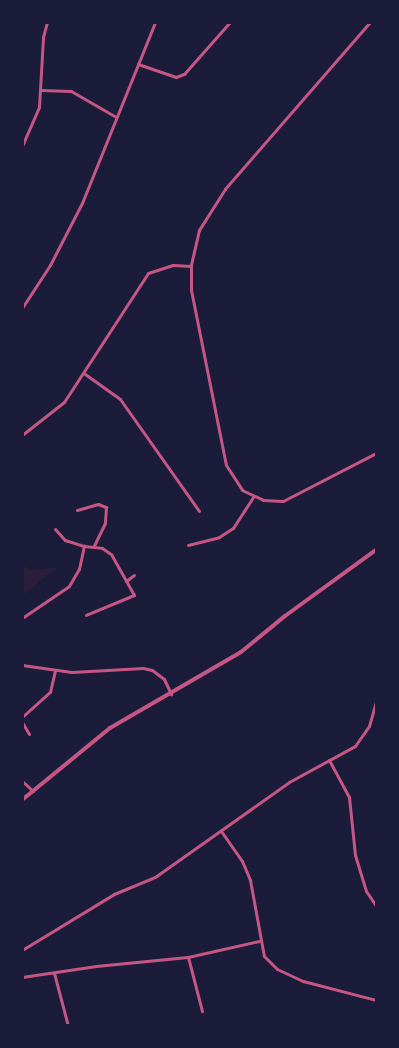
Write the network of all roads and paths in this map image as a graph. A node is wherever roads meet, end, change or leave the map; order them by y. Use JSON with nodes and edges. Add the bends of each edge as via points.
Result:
{"nodes":[{"id":1,"x":46,"y":22,"type":"edge"},
{"id":2,"x":155,"y":22,"type":"edge"},
{"id":3,"x":230,"y":22,"type":"edge"},
{"id":4,"x":370,"y":22,"type":"edge"},
{"id":5,"x":138,"y":64,"type":"junction"},
{"id":6,"x":41,"y":90,"type":"junction"},
{"id":7,"x":116,"y":117,"type":"junction"},
{"id":8,"x":22,"y":146,"type":"edge"},
{"id":9,"x":191,"y":266,"type":"junction"},
{"id":10,"x":22,"y":308,"type":"edge"},
{"id":11,"x":85,"y":374,"type":"junction"},
{"id":12,"x":22,"y":435,"type":"edge"},
{"id":13,"x":376,"y":453,"type":"edge"},
{"id":14,"x":253,"y":497,"type":"junction"},
{"id":15,"x":77,"y":510,"type":"dead end"},
{"id":16,"x":199,"y":511,"type":"dead end"},
{"id":17,"x":54,"y":529,"type":"dead end"},
{"id":18,"x":188,"y":545,"type":"dead end"},
{"id":19,"x":84,"y":546,"type":"junction"},
{"id":20,"x":94,"y":546,"type":"junction"},
{"id":21,"x":376,"y":550,"type":"edge"},
{"id":22,"x":134,"y":575,"type":"dead end"},
{"id":23,"x":126,"y":582,"type":"junction"},
{"id":24,"x":86,"y":615,"type":"dead end"},
{"id":25,"x":22,"y":618,"type":"edge"},
{"id":26,"x":22,"y":665,"type":"edge"},
{"id":27,"x":55,"y":671,"type":"junction"},
{"id":28,"x":171,"y":694,"type":"junction"},
{"id":29,"x":376,"y":701,"type":"edge"},
{"id":30,"x":22,"y":717,"type":"edge"},
{"id":31,"x":22,"y":722,"type":"edge"},
{"id":32,"x":29,"y":734,"type":"dead end"},
{"id":33,"x":330,"y":760,"type":"junction"},
{"id":34,"x":22,"y":781,"type":"edge"},
{"id":35,"x":33,"y":792,"type":"junction"},
{"id":36,"x":22,"y":800,"type":"edge"},
{"id":37,"x":221,"y":832,"type":"junction"},
{"id":38,"x":376,"y":906,"type":"edge"},
{"id":39,"x":259,"y":941,"type":"junction"},
{"id":40,"x":22,"y":950,"type":"edge"},
{"id":41,"x":188,"y":957,"type":"junction"},
{"id":42,"x":54,"y":973,"type":"junction"},
{"id":43,"x":22,"y":977,"type":"edge"},
{"id":44,"x":376,"y":1000,"type":"edge"},
{"id":45,"x":202,"y":1011,"type":"dead end"},
{"id":46,"x":68,"y":1026,"type":"edge"}],
"edges":[{"from":1,"to":6,"type":"street"},
{"from":2,"to":5,"type":"street"},
{"from":3,"to":5,"type":"street","via":[[184,74],[176,77]]},
{"from":4,"to":9,"type":"street","via":[[225,189],[199,230]]},
{"from":5,"to":7,"type":"street"},
{"from":6,"to":7,"type":"street","via":[[71,91]]},
{"from":6,"to":8,"type":"street","via":[[36,121]]},
{"from":7,"to":10,"type":"street","via":[[82,203]]},
{"from":9,"to":11,"type":"street","via":[[166,266],[148,273]]},
{"from":9,"to":14,"type":"street","via":[[191,290],[226,465],[236,484]]},
{"from":11,"to":12,"type":"street","via":[[64,402]]},
{"from":11,"to":16,"type":"street","via":[[120,399]]},
{"from":13,"to":14,"type":"street","via":[[296,496],[272,502]]},
{"from":14,"to":18,"type":"street","via":[[233,528],[219,537]]},
{"from":15,"to":20,"type":"street","via":[[98,504],[106,507],[105,523]]},
{"from":17,"to":19,"type":"street","via":[[65,540]]},
{"from":19,"to":20,"type":"street"},
{"from":19,"to":25,"type":"street","via":[[79,569],[69,586]]},
{"from":20,"to":23,"type":"street","via":[[111,554]]},
{"from":21,"to":28,"type":"street","via":[[242,652]]},
{"from":22,"to":23,"type":"street"},
{"from":23,"to":24,"type":"street","via":[[134,592],[133,597]]},
{"from":26,"to":27,"type":"street"},
{"from":27,"to":28,"type":"street","via":[[144,668],[164,679]]},
{"from":27,"to":30,"type":"street","via":[[50,692]]},
{"from":28,"to":35,"type":"street","via":[[110,728]]},
{"from":29,"to":33,"type":"street","via":[[369,726],[354,746]]},
{"from":31,"to":32,"type":"street"},
{"from":33,"to":37,"type":"street","via":[[289,782]]},
{"from":33,"to":38,"type":"street","via":[[349,797],[355,855],[366,891]]},
{"from":34,"to":35,"type":"street"},
{"from":35,"to":36,"type":"street"},
{"from":37,"to":39,"type":"street","via":[[242,861],[250,880]]},
{"from":37,"to":40,"type":"street","via":[[156,877],[114,894]]},
{"from":39,"to":41,"type":"street"},
{"from":39,"to":44,"type":"street","via":[[264,956],[284,972],[303,981]]},
{"from":41,"to":42,"type":"street"},
{"from":41,"to":45,"type":"street"},
{"from":42,"to":43,"type":"street"},
{"from":42,"to":46,"type":"street"}]}
